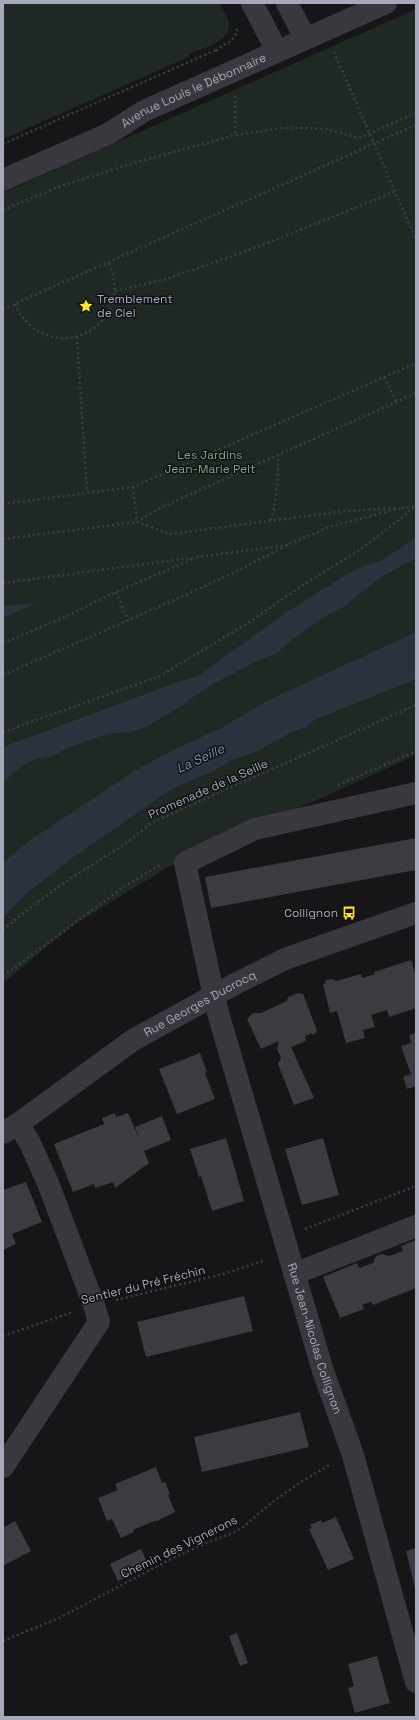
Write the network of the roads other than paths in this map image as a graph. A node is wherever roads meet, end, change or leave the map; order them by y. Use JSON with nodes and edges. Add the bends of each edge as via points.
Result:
{"nodes":[{"id":1,"x":252,"y":3,"type":"edge"},
{"id":2,"x":287,"y":3,"type":"edge"},
{"id":3,"x":386,"y":3,"type":"edge"},
{"id":4,"x":305,"y":38,"type":"junction"},
{"id":5,"x":277,"y":51,"type":"junction"},
{"id":6,"x":3,"y":180,"type":"edge"},
{"id":7,"x":416,"y":793,"type":"edge"},
{"id":8,"x":416,"y":913,"type":"edge"},
{"id":9,"x":214,"y":994,"type":"junction"},
{"id":10,"x":11,"y":1128,"type":"edge"},
{"id":11,"x":416,"y":1226,"type":"edge"},
{"id":12,"x":294,"y":1274,"type":"junction"},
{"id":13,"x":3,"y":1467,"type":"edge"},
{"id":14,"x":416,"y":1682,"type":"edge"}],
"edges":[{"from":1,"to":5,"type":"street"},
{"from":2,"to":4,"type":"street"},
{"from":3,"to":4,"type":"street","name":"Avenue Louis le Débonnaire"},
{"from":4,"to":5,"type":"street","name":"Avenue Louis le Débonnaire"},
{"from":5,"to":6,"type":"street","name":"Avenue Louis le Débonnaire","via":[[144,111],[108,134]]},
{"from":7,"to":9,"type":"street","name":"Rue Jean-Nicolas Collignon","via":[[255,829],[185,863]]},
{"from":8,"to":9,"type":"street","name":"Rue Georges Ducrocq","via":[[284,959]]},
{"from":9,"to":10,"type":"street","name":"Rue Georges Ducrocq","via":[[133,1040]]},
{"from":9,"to":12,"type":"street","name":"Rue Jean-Nicolas Collignon"},
{"from":10,"to":13,"type":"street","via":[[30,1143],[48,1183],[99,1322]]},
{"from":11,"to":12,"type":"street"},
{"from":12,"to":14,"type":"street","name":"Rue Jean-Nicolas Collignon","via":[[323,1372],[354,1455]]}]}
